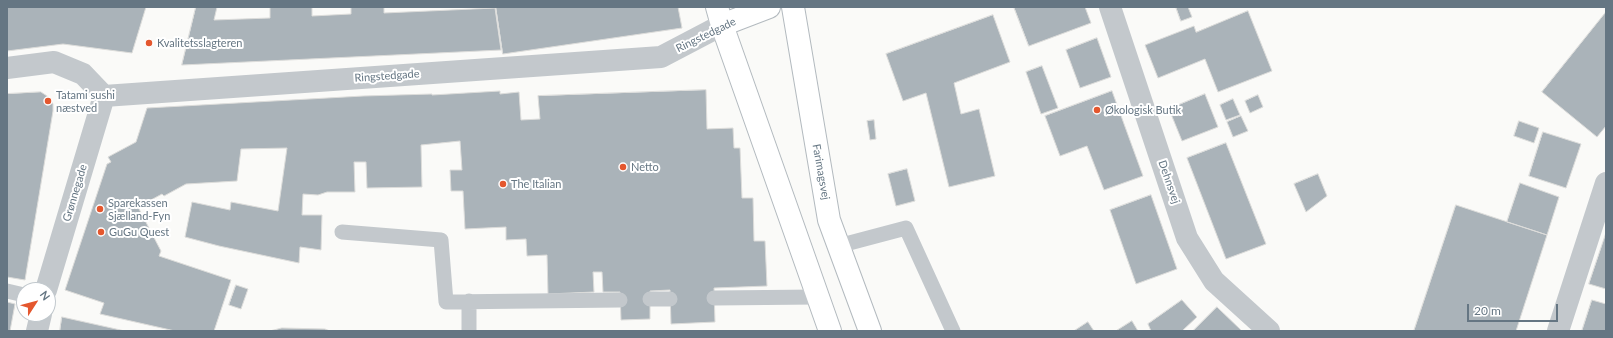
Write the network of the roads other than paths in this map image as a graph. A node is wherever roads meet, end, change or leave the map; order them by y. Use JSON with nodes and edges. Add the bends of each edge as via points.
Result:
{"nodes":[{"id":1,"x":769,"y":7,"type":"edge"},
{"id":2,"x":793,"y":7,"type":"edge"},
{"id":3,"x":1110,"y":7,"type":"edge"},
{"id":4,"x":720,"y":16,"type":"edge"},
{"id":5,"x":7,"y":68,"type":"edge"},
{"id":6,"x":104,"y":96,"type":"junction"},
{"id":7,"x":1606,"y":183,"type":"edge"},
{"id":8,"x":342,"y":232,"type":"dead end"},
{"id":9,"x":838,"y":246,"type":"junction"},
{"id":10,"x":48,"y":282,"type":"edge"},
{"id":11,"x":817,"y":297,"type":"junction"},
{"id":12,"x":714,"y":298,"type":"dead end"},
{"id":13,"x":650,"y":299,"type":"dead end"},
{"id":14,"x":670,"y":299,"type":"dead end"},
{"id":15,"x":620,"y":300,"type":"dead end"},
{"id":16,"x":469,"y":301,"type":"junction"},
{"id":17,"x":469,"y":331,"type":"edge"},
{"id":18,"x":830,"y":331,"type":"edge"},
{"id":19,"x":870,"y":331,"type":"edge"},
{"id":20,"x":954,"y":331,"type":"edge"},
{"id":21,"x":1269,"y":331,"type":"edge"},
{"id":22,"x":1558,"y":331,"type":"edge"}],
"edges":[{"from":1,"to":4,"type":"main road","name":"Ringstedgade"},
{"from":2,"to":9,"type":"main road","name":"Farimagsvej","via":[[829,220]]},
{"from":3,"to":21,"type":"street","name":"Dehnsvej","via":[[1187,238],[1214,281]]},
{"from":4,"to":6,"type":"street","name":"Ringstedgade","via":[[660,57]]},
{"from":4,"to":11,"type":"main road"},
{"from":5,"to":6,"type":"street","via":[[54,62],[83,74]]},
{"from":6,"to":10,"type":"street","name":"Grønnegade"},
{"from":7,"to":22,"type":"street"},
{"from":8,"to":16,"type":"lane","via":[[441,240],[446,302]]},
{"from":9,"to":19,"type":"main road","name":"Farimagsvej"},
{"from":9,"to":20,"type":"lane","via":[[906,228]]},
{"from":11,"to":12,"type":"lane"},
{"from":11,"to":18,"type":"main road"},
{"from":13,"to":14,"type":"lane"},
{"from":15,"to":16,"type":"lane"},
{"from":16,"to":17,"type":"lane"}]}
